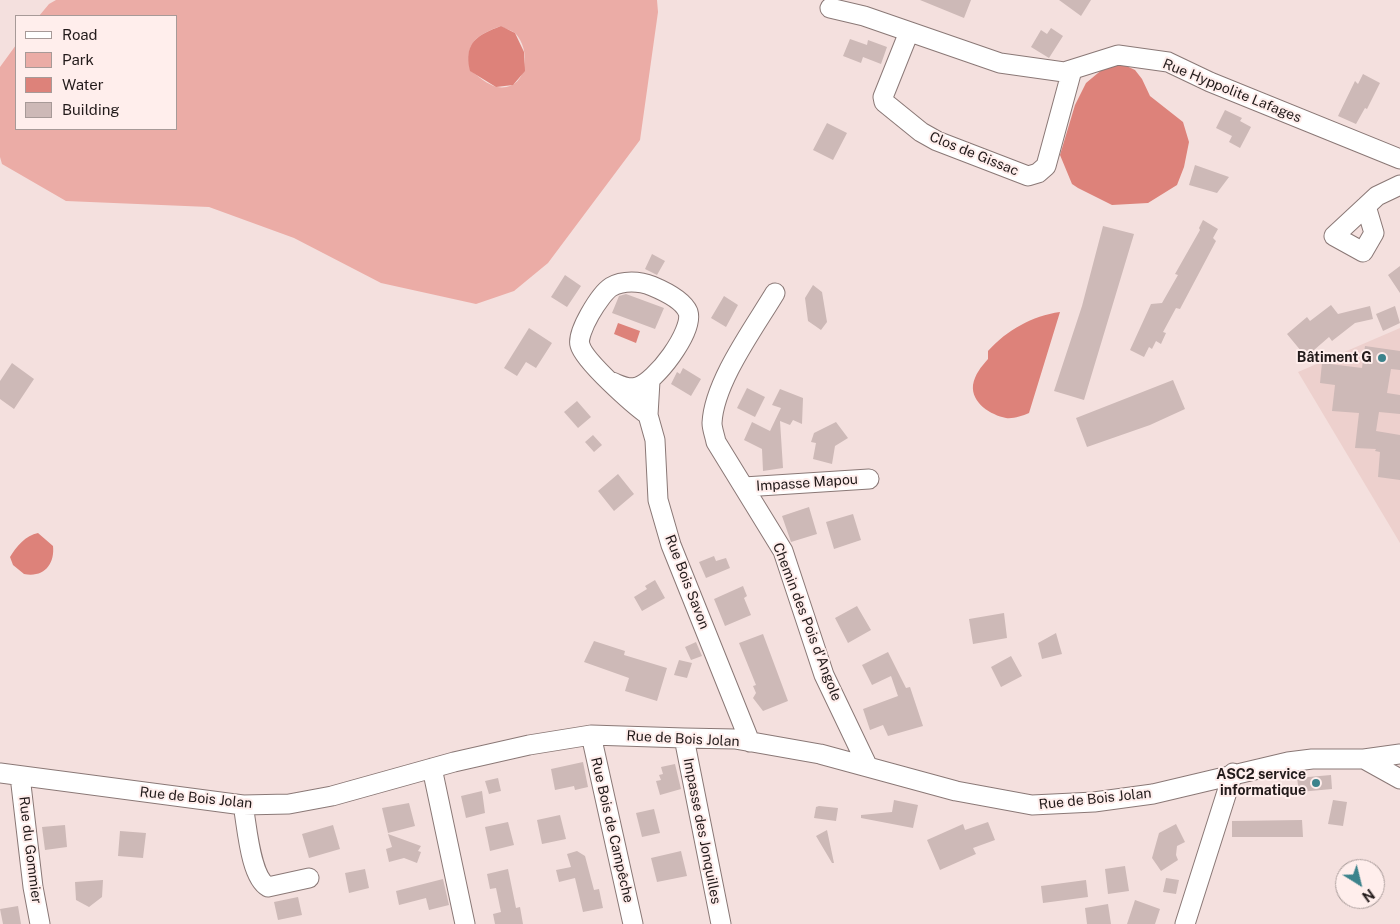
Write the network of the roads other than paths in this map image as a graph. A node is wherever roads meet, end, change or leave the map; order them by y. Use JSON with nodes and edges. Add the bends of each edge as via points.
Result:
{"nodes":[{"id":1,"x":830,"y":8,"type":"dead end"},
{"id":2,"x":909,"y":32,"type":"junction"},
{"id":3,"x":1072,"y":70,"type":"junction"},
{"id":4,"x":1400,"y":159,"type":"edge"},
{"id":5,"x":1400,"y":185,"type":"edge"},
{"id":6,"x":1366,"y":206,"type":"dead end"},
{"id":7,"x":775,"y":293,"type":"dead end"},
{"id":8,"x":650,"y":381,"type":"junction"},
{"id":9,"x":612,"y":382,"type":"junction"},
{"id":10,"x":648,"y":415,"type":"junction"},
{"id":11,"x":869,"y":478,"type":"dead end"},
{"id":12,"x":744,"y":487,"type":"junction"},
{"id":13,"x":591,"y":735,"type":"junction"},
{"id":14,"x":684,"y":738,"type":"junction"},
{"id":15,"x":750,"y":742,"type":"junction"},
{"id":16,"x":1400,"y":754,"type":"edge"},
{"id":17,"x":1364,"y":759,"type":"junction"},
{"id":18,"x":868,"y":767,"type":"junction"},
{"id":19,"x":432,"y":768,"type":"junction"},
{"id":20,"x":0,"y":773,"type":"edge"},
{"id":21,"x":1233,"y":773,"type":"junction"},
{"id":22,"x":20,"y":776,"type":"junction"},
{"id":23,"x":1400,"y":779,"type":"edge"},
{"id":24,"x":243,"y":805,"type":"junction"},
{"id":25,"x":309,"y":878,"type":"dead end"},
{"id":26,"x":40,"y":924,"type":"edge"},
{"id":27,"x":465,"y":924,"type":"edge"},
{"id":28,"x":633,"y":924,"type":"edge"},
{"id":29,"x":721,"y":924,"type":"edge"},
{"id":30,"x":1185,"y":924,"type":"edge"}],
"edges":[{"from":1,"to":2,"type":"street","name":"Rue Hyppolite Lafages"},
{"from":2,"to":3,"type":"street","name":"Rue Hyppolite Lafages","via":[[1000,63],[1064,72]]},
{"from":2,"to":3,"type":"street","name":"Clos de Gissac","via":[[883,97],[884,102],[937,141],[1028,176],[1046,166]]},
{"from":3,"to":4,"type":"street","name":"Rue Hyppolite Lafages","via":[[1118,55],[1168,62]]},
{"from":5,"to":6,"type":"street","via":[[1376,196]]},
{"from":7,"to":12,"type":"street","name":"Chemin des Pois d'Angole","via":[[734,361],[718,396],[712,423],[716,442]]},
{"from":8,"to":9,"type":"street","via":[[633,388]]},
{"from":8,"to":9,"type":"street","via":[[687,329],[688,312],[684,305],[663,290],[632,282],[610,288],[579,335],[582,352],[594,368]]},
{"from":8,"to":10,"type":"street","name":"Rue Bois Savon"},
{"from":9,"to":10,"type":"street"},
{"from":10,"to":15,"type":"street","name":"Rue Bois Savon","via":[[655,440],[658,500],[671,544]]},
{"from":11,"to":12,"type":"street","name":"Impasse Mapou"},
{"from":12,"to":18,"type":"street","name":"Chemin des Pois d'Angole","via":[[783,551],[824,675]]},
{"from":13,"to":14,"type":"street","name":"Rue de Bois Jolan"},
{"from":13,"to":19,"type":"street","name":"Rue de Bois Jolan","via":[[529,745]]},
{"from":13,"to":28,"type":"street","name":"Rue Bois de Campêche"},
{"from":14,"to":15,"type":"street","name":"Rue de Bois Jolan"},
{"from":14,"to":29,"type":"street","name":"Impasse des Jonquilles"},
{"from":15,"to":18,"type":"street","name":"Rue de Bois Jolan","via":[[820,754]]},
{"from":16,"to":17,"type":"street","name":"Rue de Bois Jolan"},
{"from":17,"to":21,"type":"street","name":"Rue de Bois Jolan","via":[[1312,759]]},
{"from":17,"to":23,"type":"street","name":"Rue de Bois Jolan"},
{"from":18,"to":21,"type":"street","name":"Rue de Bois Jolan","via":[[956,791],[1032,805],[1094,802],[1152,794]]},
{"from":19,"to":24,"type":"street","name":"Rue de Bois Jolan","via":[[298,803]]},
{"from":19,"to":27,"type":"street"},
{"from":20,"to":22,"type":"street","name":"Rue de Bois Jolan"},
{"from":21,"to":30,"type":"street"},
{"from":22,"to":24,"type":"street","name":"Rue de Bois Jolan"},
{"from":22,"to":26,"type":"street","name":"Rue du Gommier"},
{"from":24,"to":25,"type":"street","via":[[253,862],[263,884],[268,887]]}]}
